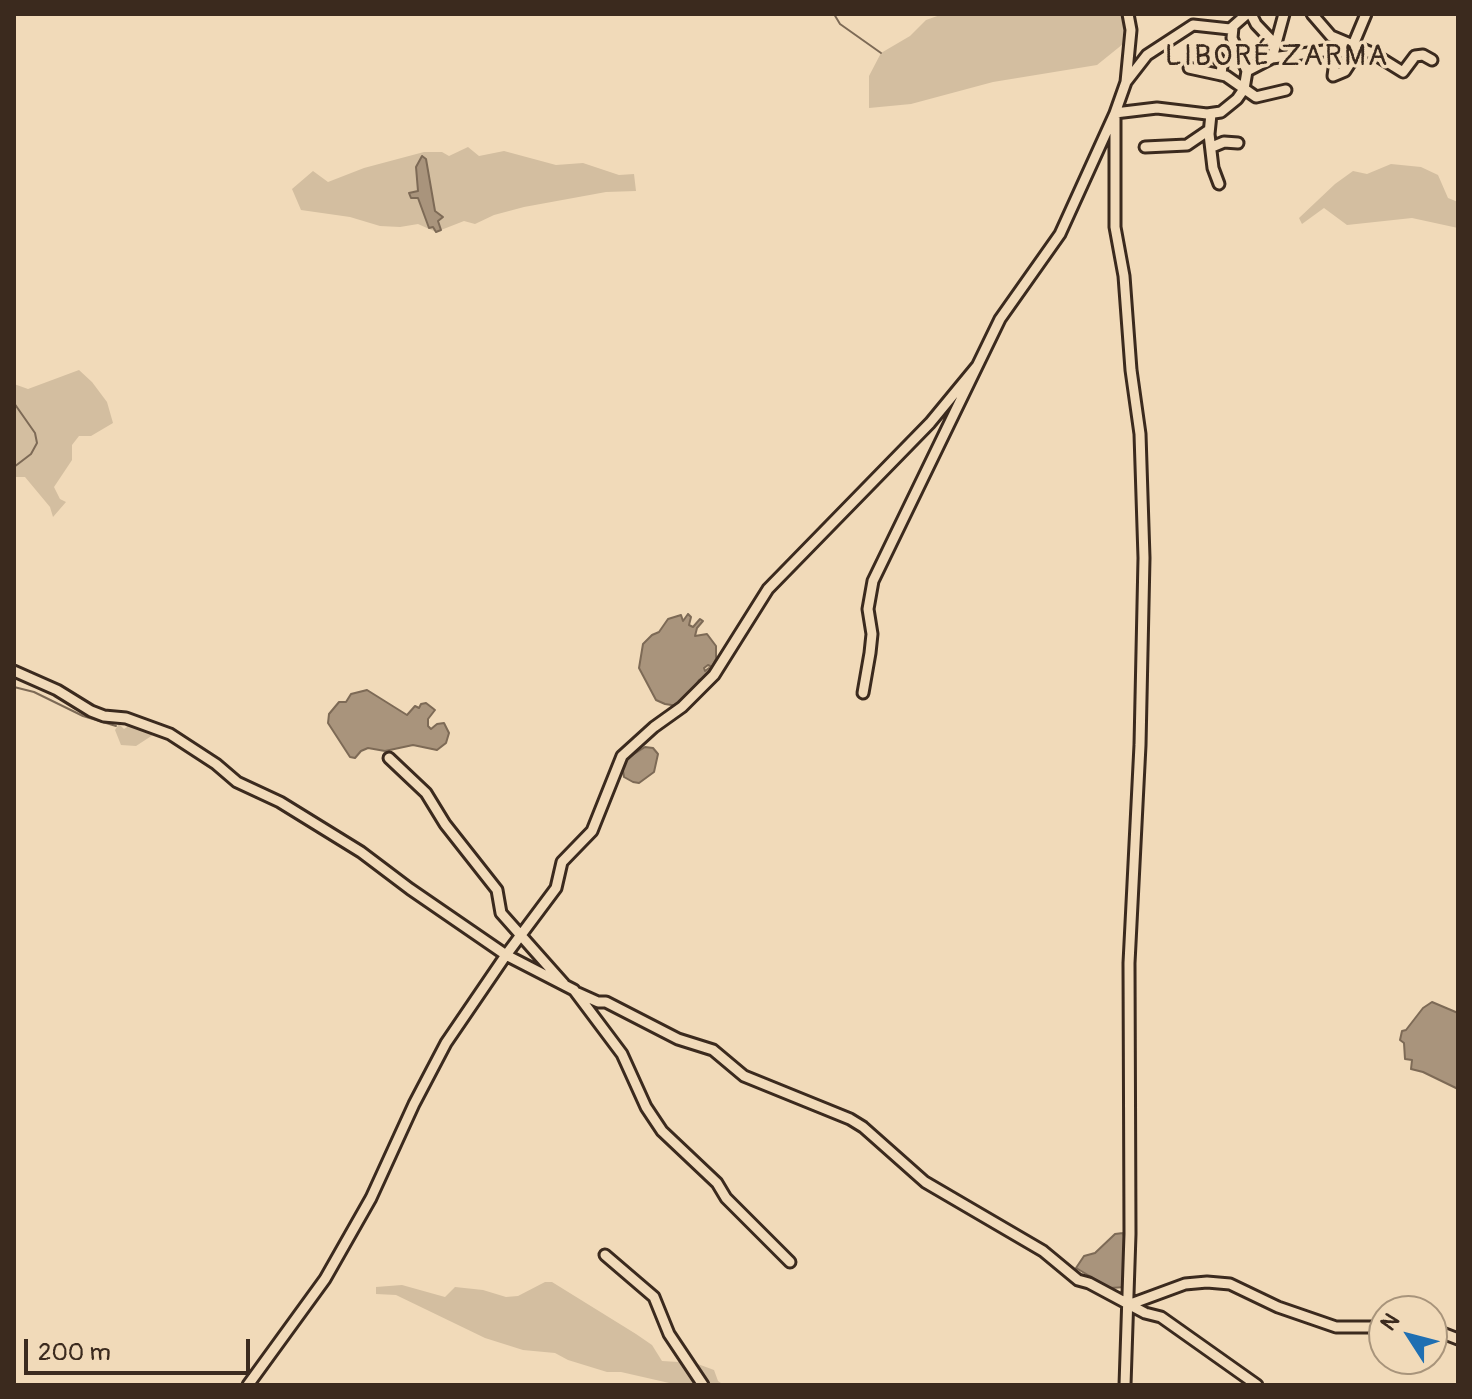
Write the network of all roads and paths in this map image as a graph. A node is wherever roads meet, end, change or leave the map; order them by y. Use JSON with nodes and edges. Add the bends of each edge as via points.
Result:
{"nodes":[{"id":1,"x":1128,"y":14,"type":"edge"},
{"id":2,"x":1249,"y":14,"type":"edge"},
{"id":3,"x":1284,"y":14,"type":"edge"},
{"id":4,"x":1312,"y":14,"type":"edge"},
{"id":5,"x":1366,"y":14,"type":"edge"},
{"id":6,"x":1233,"y":27,"type":"junction"},
{"id":7,"x":1338,"y":39,"type":"junction"},
{"id":8,"x":1274,"y":43,"type":"junction"},
{"id":9,"x":1357,"y":47,"type":"junction"},
{"id":10,"x":1331,"y":50,"type":"junction"},
{"id":11,"x":1218,"y":58,"type":"dead end"},
{"id":12,"x":1272,"y":58,"type":"junction"},
{"id":13,"x":1432,"y":60,"type":"dead end"},
{"id":14,"x":1189,"y":68,"type":"dead end"},
{"id":15,"x":1247,"y":71,"type":"junction"},
{"id":16,"x":1221,"y":75,"type":"junction"},
{"id":17,"x":1126,"y":82,"type":"junction"},
{"id":18,"x":1244,"y":89,"type":"junction"},
{"id":19,"x":1286,"y":90,"type":"dead end"},
{"id":20,"x":1115,"y":113,"type":"junction"},
{"id":21,"x":1211,"y":114,"type":"junction"},
{"id":22,"x":1209,"y":130,"type":"junction"},
{"id":23,"x":1238,"y":143,"type":"dead end"},
{"id":24,"x":1145,"y":147,"type":"dead end"},
{"id":25,"x":1212,"y":147,"type":"junction"},
{"id":26,"x":1219,"y":184,"type":"dead end"},
{"id":27,"x":977,"y":366,"type":"junction"},
{"id":28,"x":14,"y":671,"type":"edge"},
{"id":29,"x":863,"y":693,"type":"dead end"},
{"id":30,"x":389,"y":758,"type":"dead end"},
{"id":31,"x":521,"y":934,"type":"junction"},
{"id":32,"x":506,"y":955,"type":"junction"},
{"id":33,"x":564,"y":984,"type":"junction"},
{"id":34,"x":574,"y":990,"type":"junction"},
{"id":35,"x":605,"y":992,"type":"dead end"},
{"id":36,"x":598,"y":1002,"type":"junction"},
{"id":37,"x":605,"y":1255,"type":"dead end"},
{"id":38,"x":790,"y":1262,"type":"dead end"},
{"id":39,"x":1128,"y":1305,"type":"junction"},
{"id":40,"x":1368,"y":1327,"type":"edge"},
{"id":41,"x":248,"y":1385,"type":"edge"},
{"id":42,"x":703,"y":1385,"type":"edge"},
{"id":43,"x":1125,"y":1385,"type":"edge"},
{"id":44,"x":1257,"y":1385,"type":"edge"}],
"edges":[{"from":1,"to":17,"type":"street"},
{"from":2,"to":6,"type":"street"},
{"from":2,"to":8,"type":"street"},
{"from":3,"to":8,"type":"street"},
{"from":4,"to":7,"type":"street"},
{"from":5,"to":9,"type":"street"},
{"from":6,"to":15,"type":"street","via":[[1232,38]]},
{"from":6,"to":17,"type":"street","via":[[1193,25],[1147,55]]},
{"from":7,"to":9,"type":"street"},
{"from":7,"to":10,"type":"street"},
{"from":8,"to":12,"type":"street"},
{"from":9,"to":10,"type":"street","via":[[1345,71],[1333,76]]},
{"from":9,"to":13,"type":"street","via":[[1403,72],[1415,56]]},
{"from":10,"to":12,"type":"street"},
{"from":11,"to":16,"type":"street"},
{"from":12,"to":15,"type":"street"},
{"from":14,"to":16,"type":"street"},
{"from":15,"to":18,"type":"street"},
{"from":16,"to":18,"type":"street"},
{"from":17,"to":20,"type":"street"},
{"from":18,"to":19,"type":"street","via":[[1256,97]]},
{"from":18,"to":21,"type":"street","via":[[1229,107]]},
{"from":20,"to":21,"type":"street","via":[[1157,108]]},
{"from":20,"to":27,"type":"street","via":[[1060,234],[1008,304]]},
{"from":20,"to":39,"type":"street","via":[[1115,227],[1140,434],[1144,558],[1129,963]]},
{"from":21,"to":22,"type":"street"},
{"from":22,"to":24,"type":"street","via":[[1187,145]]},
{"from":22,"to":25,"type":"street"},
{"from":23,"to":25,"type":"street"},
{"from":25,"to":26,"type":"street"},
{"from":27,"to":29,"type":"street","via":[[873,581]]},
{"from":27,"to":31,"type":"street","via":[[930,423],[768,589],[714,675],[622,756],[592,831],[562,862],[556,888]]},
{"from":28,"to":32,"type":"street","via":[[91,711],[170,734],[237,782],[361,852]]},
{"from":30,"to":31,"type":"street","via":[[426,793],[497,890],[501,913]]},
{"from":31,"to":32,"type":"street"},
{"from":31,"to":33,"type":"street"},
{"from":32,"to":33,"type":"street"},
{"from":32,"to":41,"type":"street","via":[[446,1043],[325,1279]]},
{"from":33,"to":34,"type":"street"},
{"from":34,"to":36,"type":"street"},
{"from":34,"to":38,"type":"street","via":[[622,1054],[662,1131]]},
{"from":35,"to":36,"type":"street"},
{"from":36,"to":39,"type":"street","via":[[713,1050],[744,1076],[850,1119],[925,1182],[1043,1251],[1078,1280]]},
{"from":37,"to":42,"type":"street","via":[[654,1297],[669,1334]]},
{"from":39,"to":40,"type":"street","via":[[1185,1284],[1230,1284],[1336,1327]]},
{"from":39,"to":43,"type":"street"},
{"from":39,"to":44,"type":"street","via":[[1161,1317]]}]}
